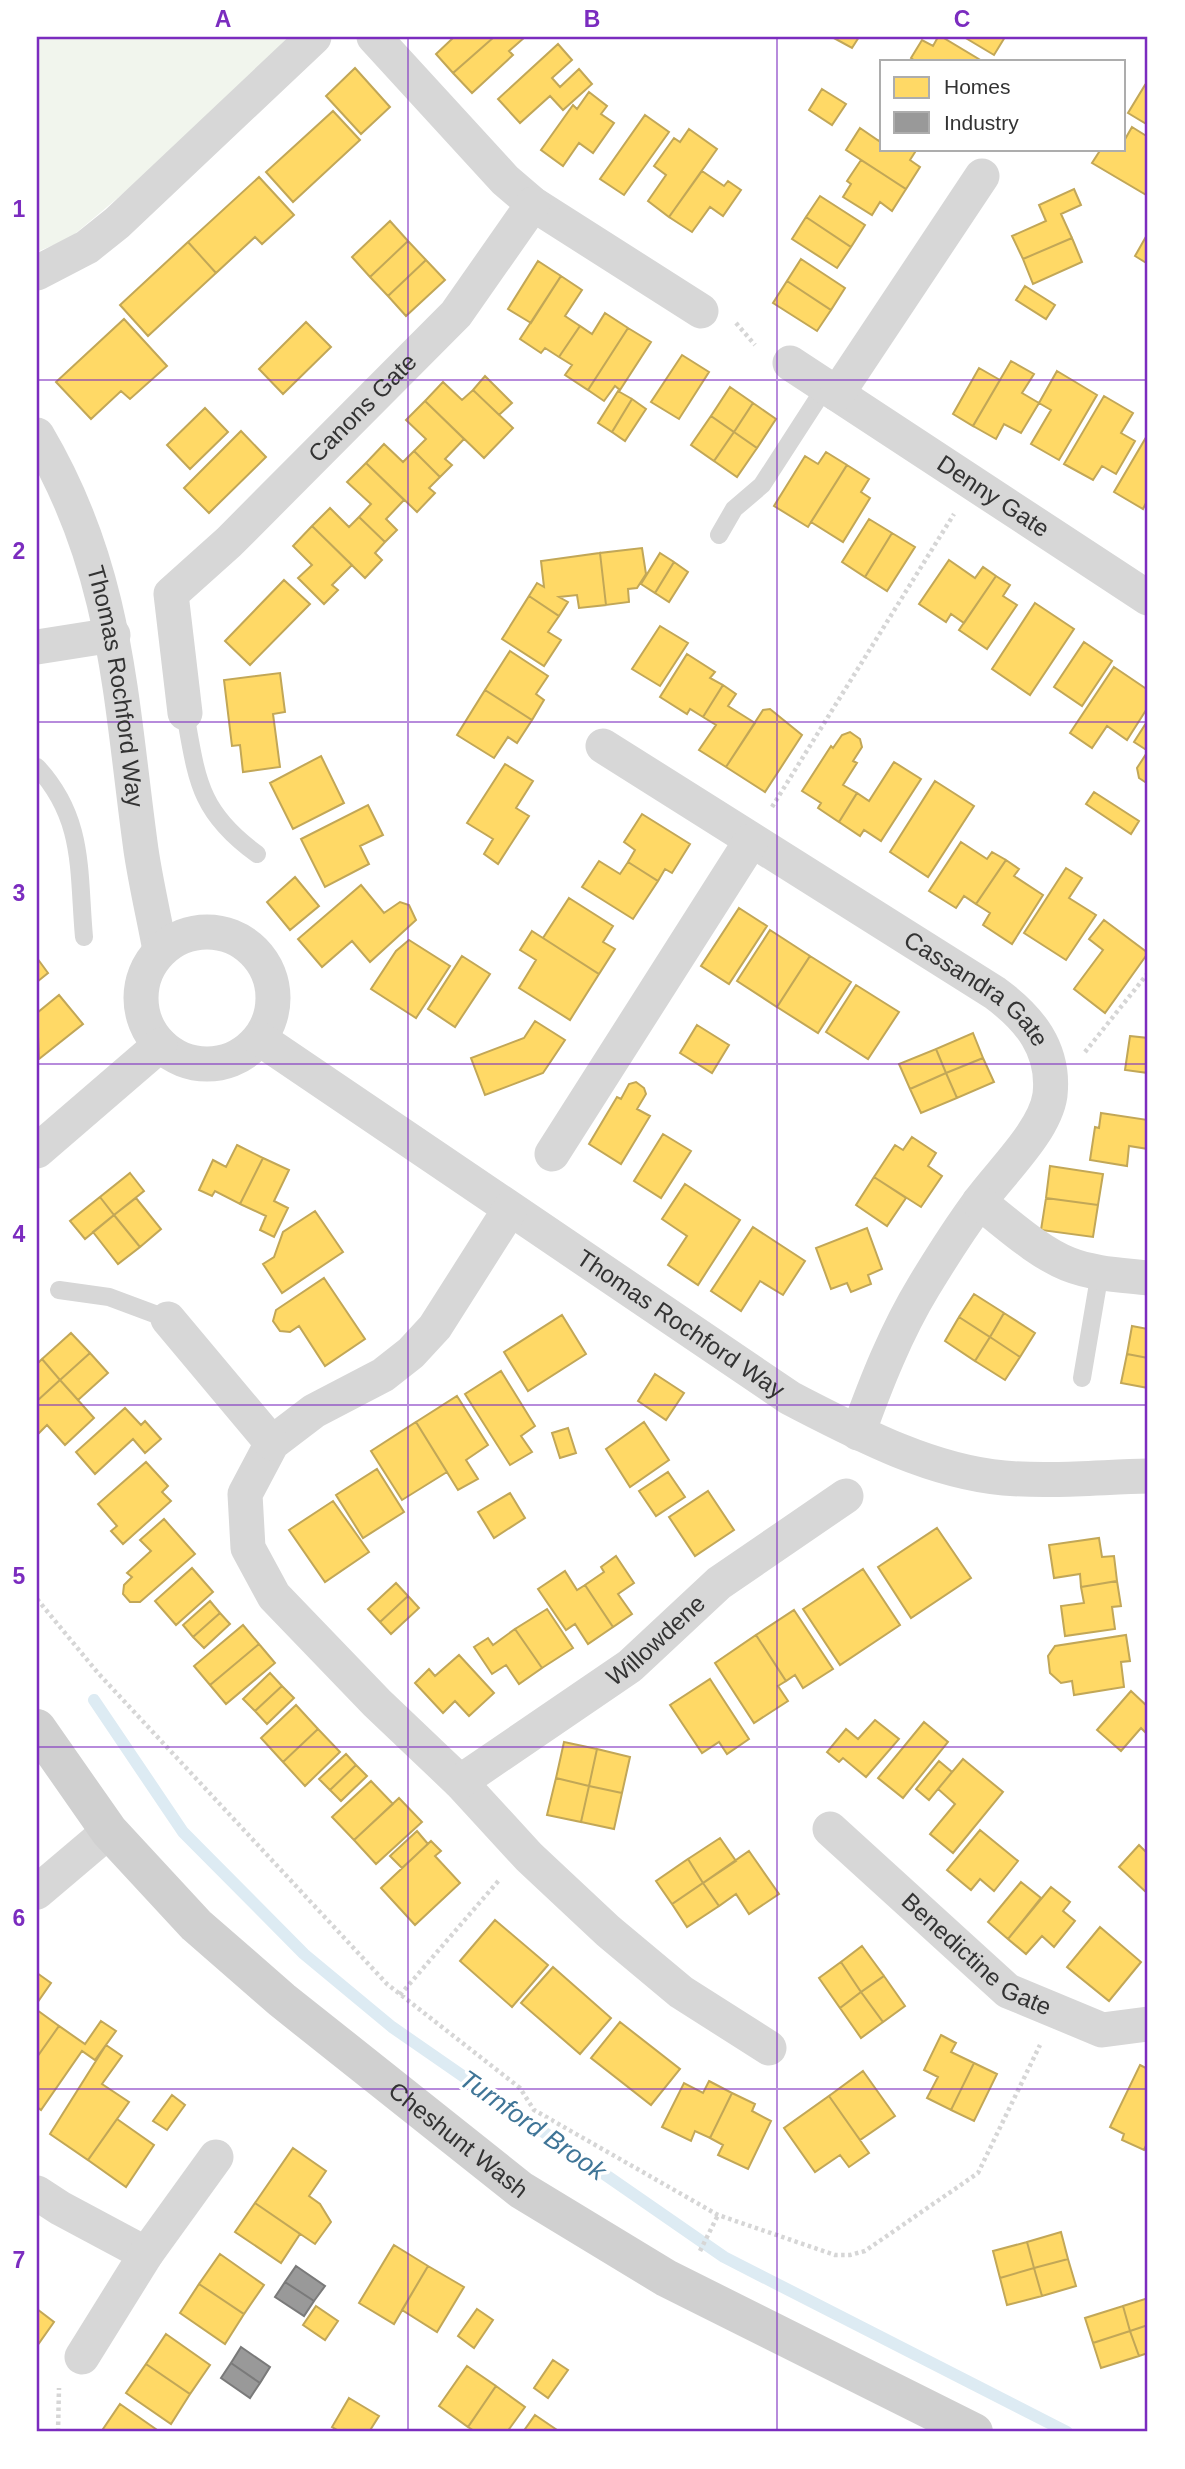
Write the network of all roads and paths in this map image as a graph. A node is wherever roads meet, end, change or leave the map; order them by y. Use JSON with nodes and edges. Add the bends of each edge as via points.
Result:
{"nodes":[{"id":1,"x":314,"y":37,"type":"edge"},
{"id":2,"x":374,"y":37,"type":"edge"},
{"id":3,"x":982,"y":176,"type":"dead end"},
{"id":4,"x":533,"y":204,"type":"junction"},
{"id":5,"x":37,"y":273,"type":"edge"},
{"id":6,"x":701,"y":311,"type":"joint"},
{"id":7,"x":790,"y":363,"type":"joint"},
{"id":8,"x":832,"y":390,"type":"junction"},
{"id":9,"x":37,"y":435,"type":"edge"},
{"id":10,"x":975,"y":481,"type":"junction"},
{"id":11,"x":719,"y":535,"type":"dead end"},
{"id":12,"x":1148,"y":598,"type":"edge"},
{"id":13,"x":113,"y":635,"type":"junction"},
{"id":14,"x":37,"y":647,"type":"edge"},
{"id":15,"x":185,"y":713,"type":"joint"},
{"id":16,"x":603,"y":746,"type":"dead end"},
{"id":17,"x":37,"y":767,"type":"edge"},
{"id":18,"x":751,"y":841,"type":"junction"},
{"id":19,"x":257,"y":854,"type":"dead end"},
{"id":20,"x":84,"y":937,"type":"dead end"},
{"id":21,"x":160,"y":950,"type":"junction"},
{"id":22,"x":1148,"y":973,"type":"edge"},
{"id":23,"x":260,"y":1039,"type":"junction"},
{"id":24,"x":160,"y":1045,"type":"junction"},
{"id":25,"x":1049,"y":1097,"type":"junction"},
{"id":26,"x":37,"y":1151,"type":"edge"},
{"id":27,"x":552,"y":1154,"type":"dead end"},
{"id":28,"x":979,"y":1202,"type":"junction"},
{"id":29,"x":510,"y":1209,"type":"junction"},
{"id":30,"x":1100,"y":1272,"type":"junction"},
{"id":31,"x":1148,"y":1278,"type":"edge"},
{"id":32,"x":59,"y":1290,"type":"dead end"},
{"id":33,"x":168,"y":1319,"type":"joint"},
{"id":34,"x":1082,"y":1378,"type":"dead end"},
{"id":35,"x":858,"y":1433,"type":"junction"},
{"id":36,"x":271,"y":1443,"type":"junction"},
{"id":37,"x":1148,"y":1476,"type":"edge"},
{"id":38,"x":846,"y":1496,"type":"dead end"},
{"id":39,"x":37,"y":1599,"type":"edge"},
{"id":40,"x":37,"y":1728,"type":"edge"},
{"id":41,"x":460,"y":1782,"type":"junction"},
{"id":42,"x":830,"y":1829,"type":"dead end"},
{"id":43,"x":109,"y":1831,"type":"junction"},
{"id":44,"x":524,"y":1852,"type":"junction"},
{"id":45,"x":37,"y":1892,"type":"edge"},
{"id":46,"x":400,"y":1995,"type":"junction"},
{"id":47,"x":1055,"y":2013,"type":"junction"},
{"id":48,"x":1148,"y":2024,"type":"edge"},
{"id":49,"x":769,"y":2048,"type":"dead end"},
{"id":50,"x":216,"y":2157,"type":"dead end"},
{"id":51,"x":37,"y":2193,"type":"edge"},
{"id":52,"x":718,"y":2215,"type":"junction"},
{"id":53,"x":699,"y":2253,"type":"dead end"},
{"id":54,"x":146,"y":2254,"type":"junction"},
{"id":55,"x":82,"y":2357,"type":"dead end"},
{"id":56,"x":974,"y":2432,"type":"edge"}],
"edges":[{"from":1,"to":5,"type":"street","via":[[117,223],[88,247]]},
{"from":2,"to":4,"type":"street","via":[[505,180]]},
{"from":3,"to":8,"type":"street"},
{"from":4,"to":6,"type":"street"},
{"from":4,"to":15,"type":"street","name":"Canons Gate","via":[[456,314],[229,542],[171,594]]},
{"from":6,"to":7,"type":"path","via":[[722,307],[770,362]]},
{"from":7,"to":8,"type":"street","name":"Denny Gate"},
{"from":8,"to":10,"type":"street","name":"Denny Gate"},
{"from":8,"to":11,"type":"lane","via":[[761,485],[734,509]]},
{"from":9,"to":13,"type":"street","name":"Thomas Rochford Way","via":[[80,523],[97,568]]},
{"from":10,"to":12,"type":"street","name":"Denny Gate"},
{"from":10,"to":18,"type":"path"},
{"from":13,"to":14,"type":"street"},
{"from":13,"to":21,"type":"street","name":"Thomas Rochford Way","via":[[142,855]]},
{"from":15,"to":19,"type":"lane","via":[[197,781],[230,834]]},
{"from":16,"to":18,"type":"street","name":"Cassandra Gate"},
{"from":17,"to":20,"type":"lane","via":[[70,814]]},
{"from":18,"to":25,"type":"street","name":"Cassandra Gate","via":[[1017,1009],[1041,1041],[1050,1078]]},
{"from":18,"to":27,"type":"street"},
{"from":21,"to":23,"type":"street","via":[[183,935],[216,931],[256,951],[272,978],[274,1003]]},
{"from":21,"to":24,"type":"street","via":[[142,982],[143,1016]]},
{"from":22,"to":25,"type":"path"},
{"from":23,"to":24,"type":"street","via":[[233,1060],[196,1064]]},
{"from":23,"to":29,"type":"street","name":"Thomas Rochford Way"},
{"from":24,"to":26,"type":"street"},
{"from":25,"to":28,"type":"street","name":"Cassandra Gate","via":[[1033,1133]]},
{"from":28,"to":30,"type":"street","via":[[1048,1253]]},
{"from":28,"to":35,"type":"street","name":"Cassandra Gate","via":[[923,1288],[886,1360]]},
{"from":29,"to":35,"type":"street","name":"Thomas Rochford Way","via":[[790,1398]]},
{"from":29,"to":36,"type":"street","via":[[435,1326],[411,1353],[383,1375],[314,1411]]},
{"from":30,"to":31,"type":"street"},
{"from":30,"to":34,"type":"lane"},
{"from":32,"to":33,"type":"lane","via":[[109,1297]]},
{"from":33,"to":36,"type":"street"},
{"from":35,"to":37,"type":"street","name":"Thomas Rochford Way","via":[[933,1463],[1003,1478]]},
{"from":36,"to":41,"type":"street","via":[[245,1494],[248,1548],[274,1596]]},
{"from":38,"to":41,"type":"street","name":"Willowdene","via":[[719,1583],[630,1666]]},
{"from":39,"to":46,"type":"path","via":[[98,1673]]},
{"from":40,"to":43,"type":"main road","name":"Cheshunt Wash"},
{"from":41,"to":44,"type":"street"},
{"from":42,"to":47,"type":"street","name":"Benedictine Gate","via":[[1008,1991]]},
{"from":43,"to":45,"type":"street"},
{"from":43,"to":56,"type":"main road","name":"Cheshunt Wash","via":[[196,1925],[282,2000],[521,2190],[666,2278]]},
{"from":44,"to":46,"type":"path"},
{"from":44,"to":49,"type":"street","via":[[681,1992]]},
{"from":46,"to":52,"type":"path","via":[[520,2088],[534,2110]]},
{"from":47,"to":48,"type":"street","name":"Benedictine Gate","via":[[1102,2030]]},
{"from":47,"to":52,"type":"path","via":[[978,2173],[865,2250],[835,2255]]},
{"from":50,"to":54,"type":"street"},
{"from":51,"to":54,"type":"street"},
{"from":52,"to":53,"type":"path"},
{"from":54,"to":55,"type":"street"}]}
